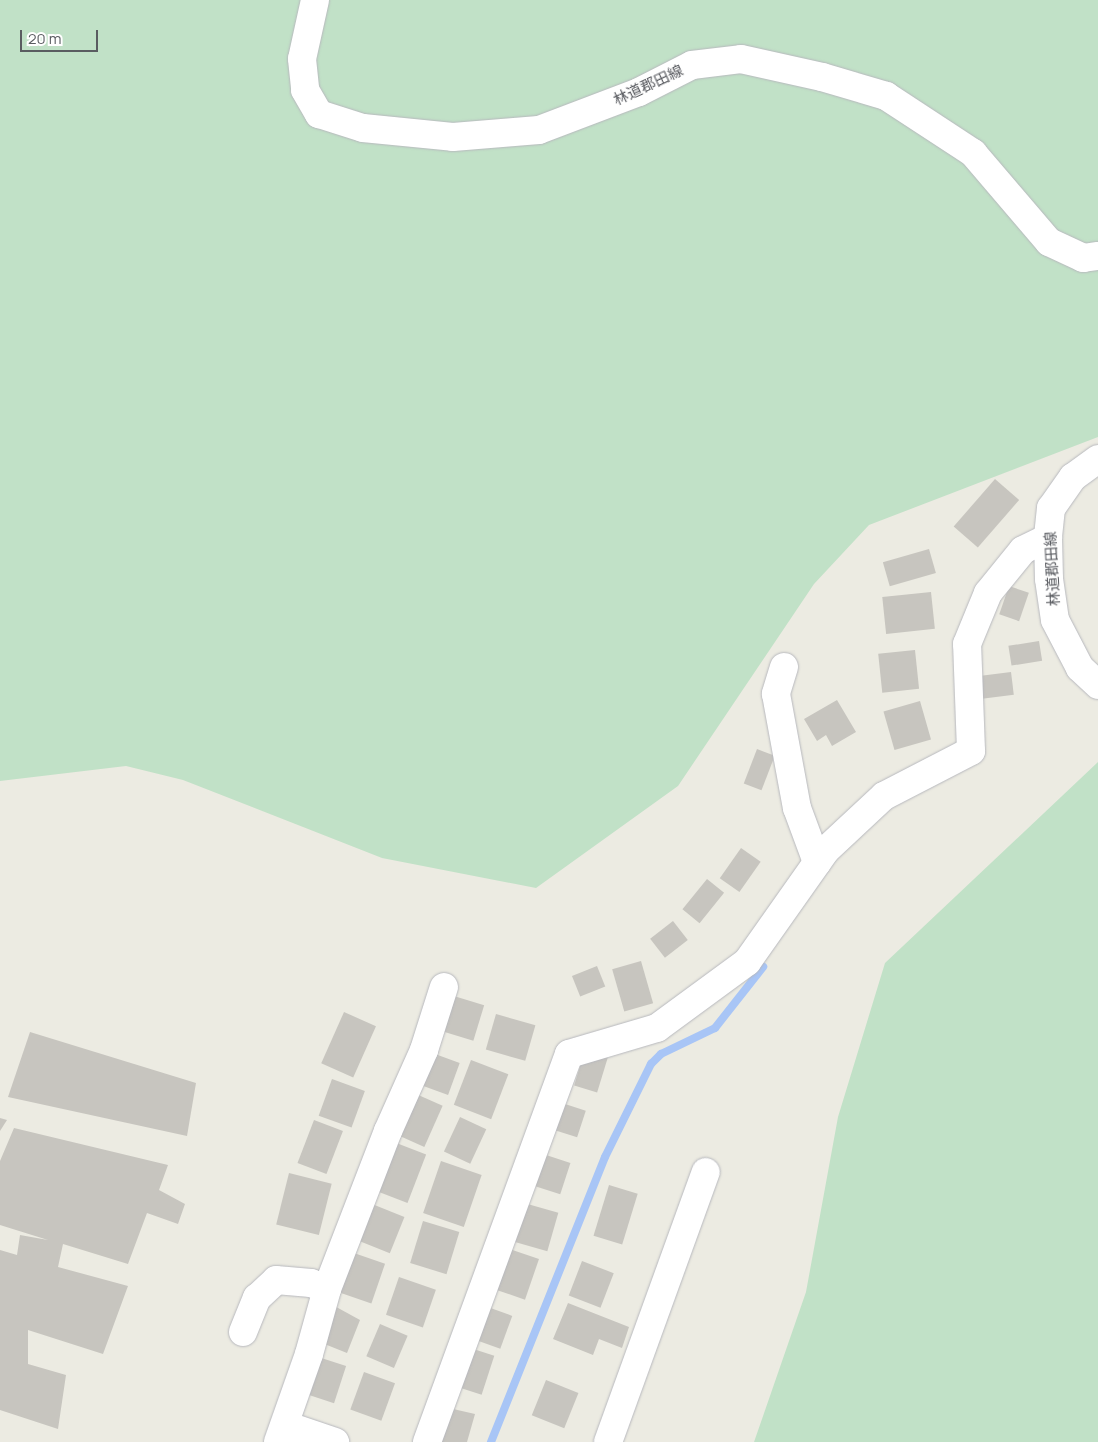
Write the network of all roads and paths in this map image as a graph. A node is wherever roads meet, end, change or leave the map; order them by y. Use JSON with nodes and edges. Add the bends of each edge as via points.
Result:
{"nodes":[{"id":1,"x":315,"y":0,"type":"edge"},
{"id":2,"x":1098,"y":256,"type":"edge"},
{"id":3,"x":1098,"y":458,"type":"edge"},
{"id":4,"x":1048,"y":538,"type":"junction"},
{"id":5,"x":784,"y":667,"type":"dead end"},
{"id":6,"x":1098,"y":684,"type":"edge"},
{"id":7,"x":817,"y":862,"type":"junction"},
{"id":8,"x":444,"y":988,"type":"dead end"},
{"id":9,"x":706,"y":1172,"type":"dead end"},
{"id":10,"x":327,"y":1289,"type":"junction"},
{"id":11,"x":243,"y":1332,"type":"dead end"},
{"id":12,"x":282,"y":1433,"type":"edge"},
{"id":13,"x":335,"y":1442,"type":"edge"},
{"id":14,"x":427,"y":1442,"type":"edge"},
{"id":15,"x":608,"y":1442,"type":"edge"}],
"edges":[{"from":1,"to":2,"type":"street","name":"林道郡田線","via":[[302,59],[305,90],[319,114],[363,128],[452,137],[539,130],[640,92],[692,65],[740,59],[822,77],[886,96],[973,153],[1049,242],[1083,258]]},
{"from":3,"to":4,"type":"street","name":"林道郡田線","via":[[1073,477],[1051,508]]},
{"from":4,"to":6,"type":"street","name":"林道郡田線","via":[[1049,580],[1055,620],[1080,668]]},
{"from":4,"to":7,"type":"street","via":[[1023,550],[988,593],[967,644],[971,751],[884,796]]},
{"from":5,"to":7,"type":"street","via":[[776,694],[797,808]]},
{"from":7,"to":14,"type":"street","via":[[747,962],[657,1028],[569,1054]]},
{"from":8,"to":10,"type":"street","via":[[421,1058],[388,1131],[369,1188]]},
{"from":9,"to":15,"type":"street"},
{"from":10,"to":11,"type":"street","via":[[311,1283],[276,1280],[266,1286],[257,1298]]},
{"from":10,"to":12,"type":"street"},
{"from":12,"to":13,"type":"street"}]}
